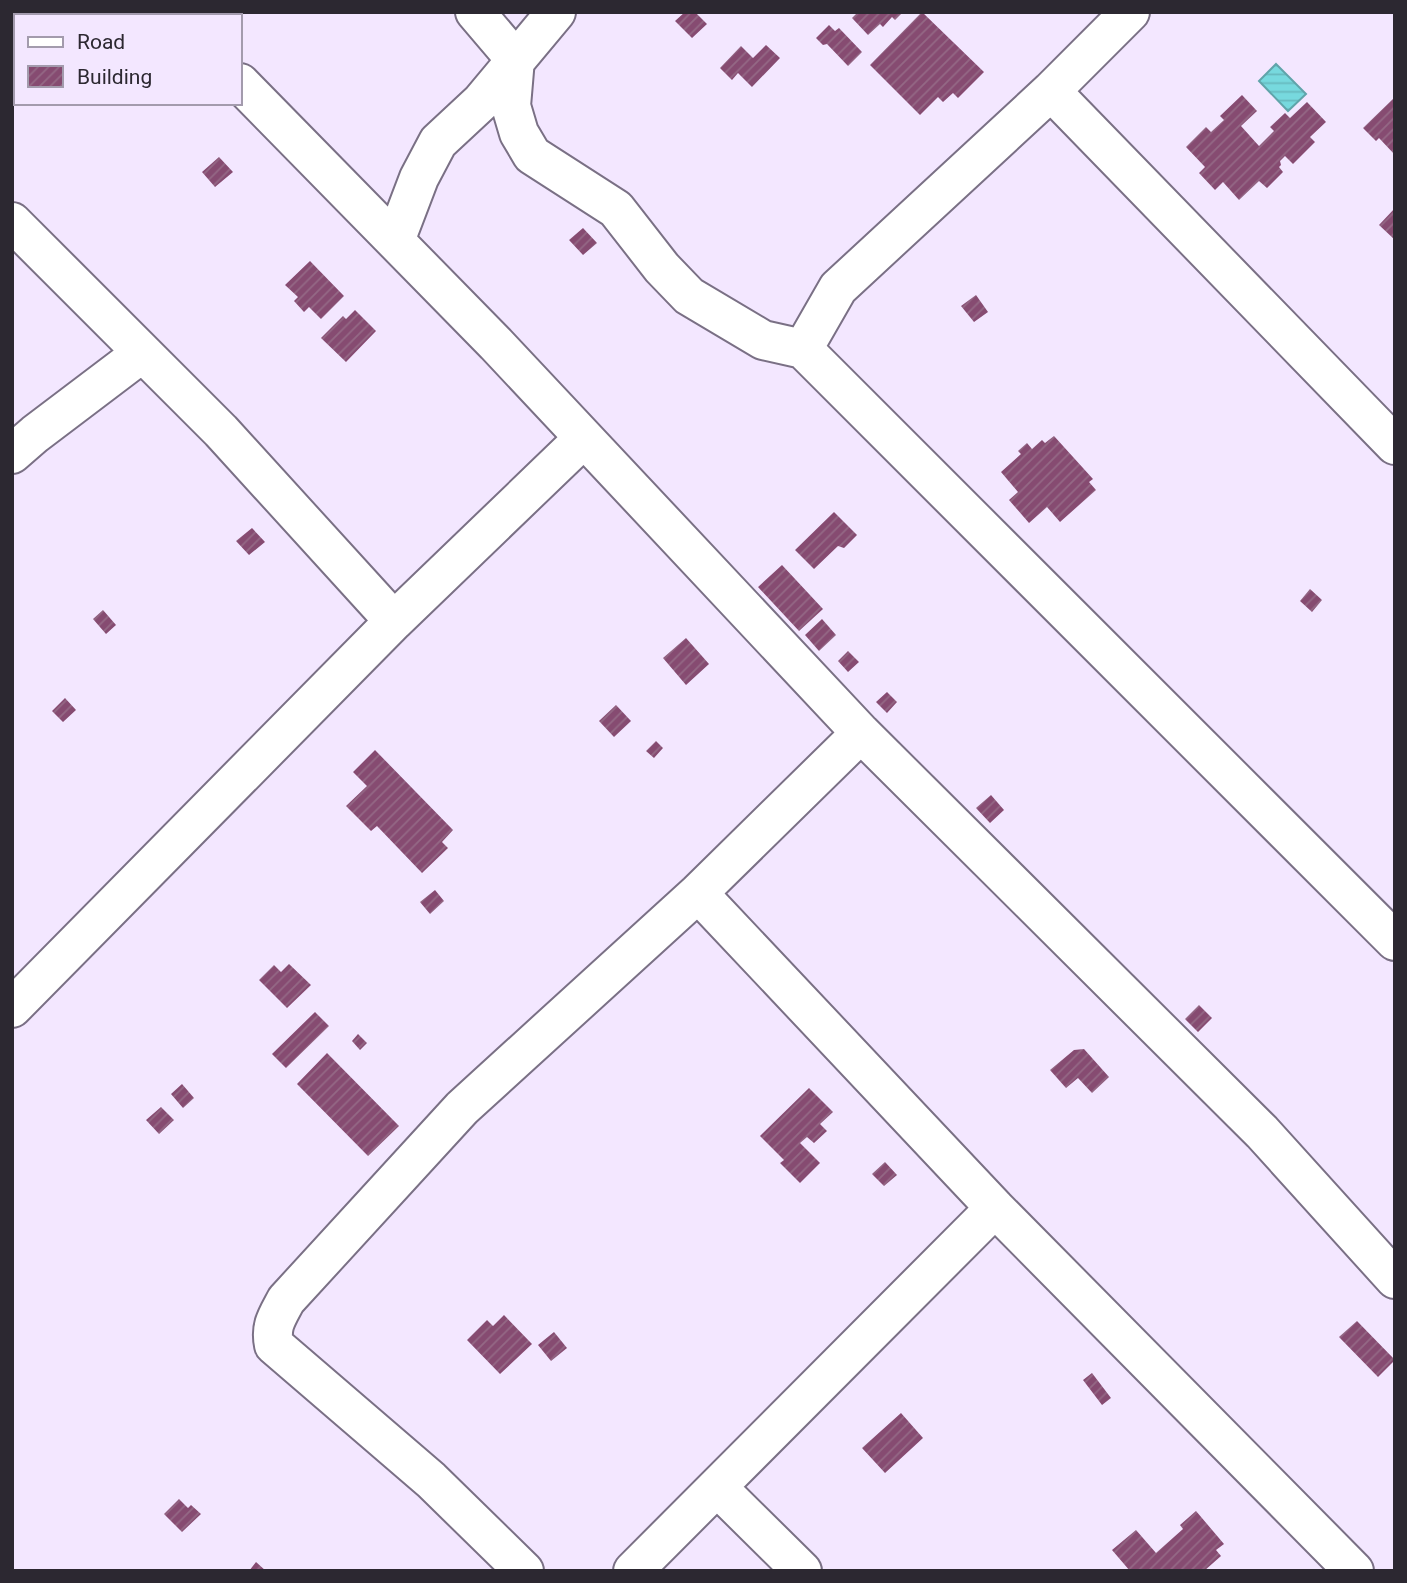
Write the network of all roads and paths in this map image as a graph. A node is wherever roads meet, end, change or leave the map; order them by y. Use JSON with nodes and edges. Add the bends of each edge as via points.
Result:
{"nodes":[{"id":1,"x":475,"y":12,"type":"edge"},
{"id":2,"x":556,"y":12,"type":"edge"},
{"id":3,"x":1130,"y":12,"type":"edge"},
{"id":4,"x":515,"y":59,"type":"junction"},
{"id":5,"x":242,"y":85,"type":"edge"},
{"id":6,"x":1051,"y":90,"type":"junction"},
{"id":7,"x":12,"y":222,"type":"edge"},
{"id":8,"x":395,"y":241,"type":"junction"},
{"id":9,"x":803,"y":349,"type":"junction"},
{"id":10,"x":142,"y":353,"type":"junction"},
{"id":11,"x":583,"y":439,"type":"junction"},
{"id":12,"x":1395,"y":445,"type":"edge"},
{"id":13,"x":12,"y":454,"type":"edge"},
{"id":14,"x":394,"y":621,"type":"junction"},
{"id":15,"x":861,"y":733,"type":"junction"},
{"id":16,"x":698,"y":892,"type":"junction"},
{"id":17,"x":1395,"y":941,"type":"edge"},
{"id":18,"x":12,"y":1008,"type":"edge"},
{"id":19,"x":995,"y":1208,"type":"junction"},
{"id":20,"x":1395,"y":1279,"type":"edge"},
{"id":21,"x":717,"y":1487,"type":"junction"},
{"id":22,"x":524,"y":1571,"type":"edge"},
{"id":23,"x":633,"y":1571,"type":"edge"},
{"id":24,"x":802,"y":1571,"type":"edge"},
{"id":25,"x":1354,"y":1571,"type":"edge"}],
"edges":[{"from":1,"to":4,"type":"street"},
{"from":2,"to":4,"type":"street"},
{"from":3,"to":6,"type":"street"},
{"from":4,"to":8,"type":"street","via":[[481,102],[438,142]]},
{"from":4,"to":9,"type":"street","via":[[511,106],[532,155],[616,209],[689,296],[763,340]]},
{"from":5,"to":8,"type":"street"},
{"from":6,"to":9,"type":"street","via":[[838,288]]},
{"from":6,"to":12,"type":"street"},
{"from":7,"to":10,"type":"street"},
{"from":8,"to":11,"type":"street"},
{"from":9,"to":17,"type":"street"},
{"from":10,"to":13,"type":"street"},
{"from":10,"to":14,"type":"street","via":[[221,431]]},
{"from":11,"to":14,"type":"street"},
{"from":11,"to":15,"type":"street"},
{"from":14,"to":18,"type":"street"},
{"from":15,"to":16,"type":"street"},
{"from":15,"to":20,"type":"street","via":[[1262,1132]]},
{"from":16,"to":19,"type":"street"},
{"from":16,"to":22,"type":"street","via":[[463,1108],[286,1300],[271,1332],[274,1345],[431,1480]]},
{"from":19,"to":21,"type":"street"},
{"from":19,"to":25,"type":"street"},
{"from":21,"to":23,"type":"street"},
{"from":21,"to":24,"type":"street"}]}
